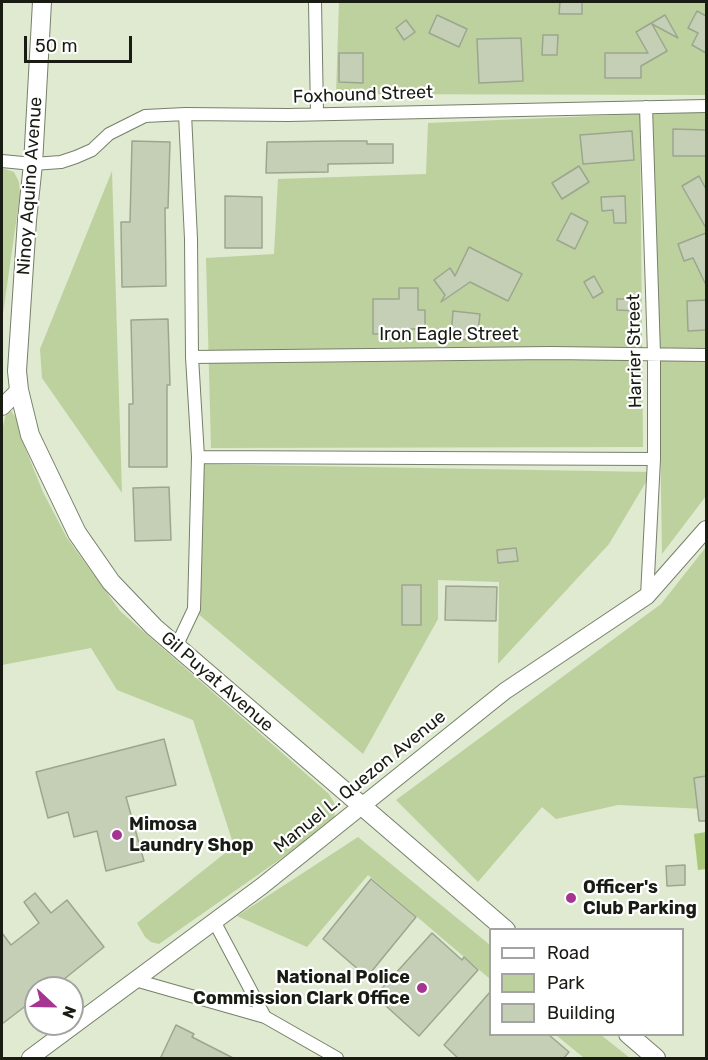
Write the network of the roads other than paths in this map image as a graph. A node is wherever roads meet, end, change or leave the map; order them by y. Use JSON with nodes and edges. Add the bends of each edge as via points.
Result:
{"nodes":[{"id":1,"x":42,"y":2,"type":"edge"},
{"id":2,"x":315,"y":2,"type":"edge"},
{"id":3,"x":706,"y":106,"type":"edge"},
{"id":4,"x":646,"y":107,"type":"junction"},
{"id":5,"x":317,"y":113,"type":"junction"},
{"id":6,"x":185,"y":114,"type":"junction"},
{"id":7,"x":2,"y":161,"type":"edge"},
{"id":8,"x":33,"y":164,"type":"junction"},
{"id":9,"x":654,"y":354,"type":"junction"},
{"id":10,"x":706,"y":355,"type":"edge"},
{"id":11,"x":192,"y":357,"type":"junction"},
{"id":12,"x":17,"y":371,"type":"joint"},
{"id":13,"x":19,"y":390,"type":"junction"},
{"id":14,"x":2,"y":407,"type":"edge"},
{"id":15,"x":198,"y":457,"type":"junction"},
{"id":16,"x":654,"y":459,"type":"junction"},
{"id":17,"x":706,"y":529,"type":"edge"},
{"id":18,"x":647,"y":596,"type":"junction"},
{"id":19,"x":176,"y":647,"type":"junction"},
{"id":20,"x":363,"y":807,"type":"junction"},
{"id":21,"x":214,"y":921,"type":"junction"},
{"id":22,"x":504,"y":928,"type":"edge"},
{"id":23,"x":135,"y":980,"type":"junction"},
{"id":24,"x":265,"y":1017,"type":"junction"},
{"id":25,"x":629,"y":1036,"type":"edge"},
{"id":26,"x":30,"y":1059,"type":"edge"},
{"id":27,"x":337,"y":1059,"type":"edge"},
{"id":28,"x":656,"y":1059,"type":"edge"}],
"edges":[{"from":1,"to":8,"type":"main road","name":"Ninoy Aquino Avenue"},
{"from":2,"to":5,"type":"street"},
{"from":3,"to":4,"type":"street","name":"Foxhound Street"},
{"from":4,"to":5,"type":"street","name":"Foxhound Street"},
{"from":4,"to":9,"type":"street","name":"Harrier Street"},
{"from":5,"to":6,"type":"street","name":"Foxhound Street"},
{"from":6,"to":8,"type":"street","name":"Foxhound Street","via":[[145,116],[76,157]]},
{"from":6,"to":11,"type":"street"},
{"from":7,"to":8,"type":"street","name":"Foxhound Street"},
{"from":8,"to":12,"type":"main road","name":"Ninoy Aquino Avenue"},
{"from":9,"to":10,"type":"street","name":"Iron Eagle Street"},
{"from":9,"to":11,"type":"street","name":"Iron Eagle Street"},
{"from":9,"to":16,"type":"street","name":"Harrier Street"},
{"from":11,"to":15,"type":"street"},
{"from":12,"to":13,"type":"main road","name":"Gil Puyat Avenue"},
{"from":13,"to":14,"type":"street"},
{"from":13,"to":19,"type":"main road","name":"Gil Puyat Avenue","via":[[30,435],[86,547],[128,603]]},
{"from":15,"to":16,"type":"street"},
{"from":15,"to":19,"type":"street","via":[[194,609]]},
{"from":16,"to":18,"type":"street","name":"Harrier Street"},
{"from":17,"to":18,"type":"street","name":"Manuel L. Quezon Avenue"},
{"from":18,"to":20,"type":"street","name":"Manuel L. Quezon Avenue","via":[[505,691]]},
{"from":19,"to":20,"type":"main road","name":"Gil Puyat Avenue"},
{"from":20,"to":21,"type":"street","name":"Manuel L. Quezon Avenue"},
{"from":20,"to":22,"type":"main road","name":"Gil Puyat Avenue"},
{"from":21,"to":23,"type":"street","name":"Manuel L. Quezon Avenue"},
{"from":21,"to":24,"type":"street"},
{"from":23,"to":24,"type":"street"},
{"from":23,"to":26,"type":"street","name":"Manuel L. Quezon Avenue"},
{"from":24,"to":27,"type":"street"},
{"from":25,"to":28,"type":"main road"}]}
